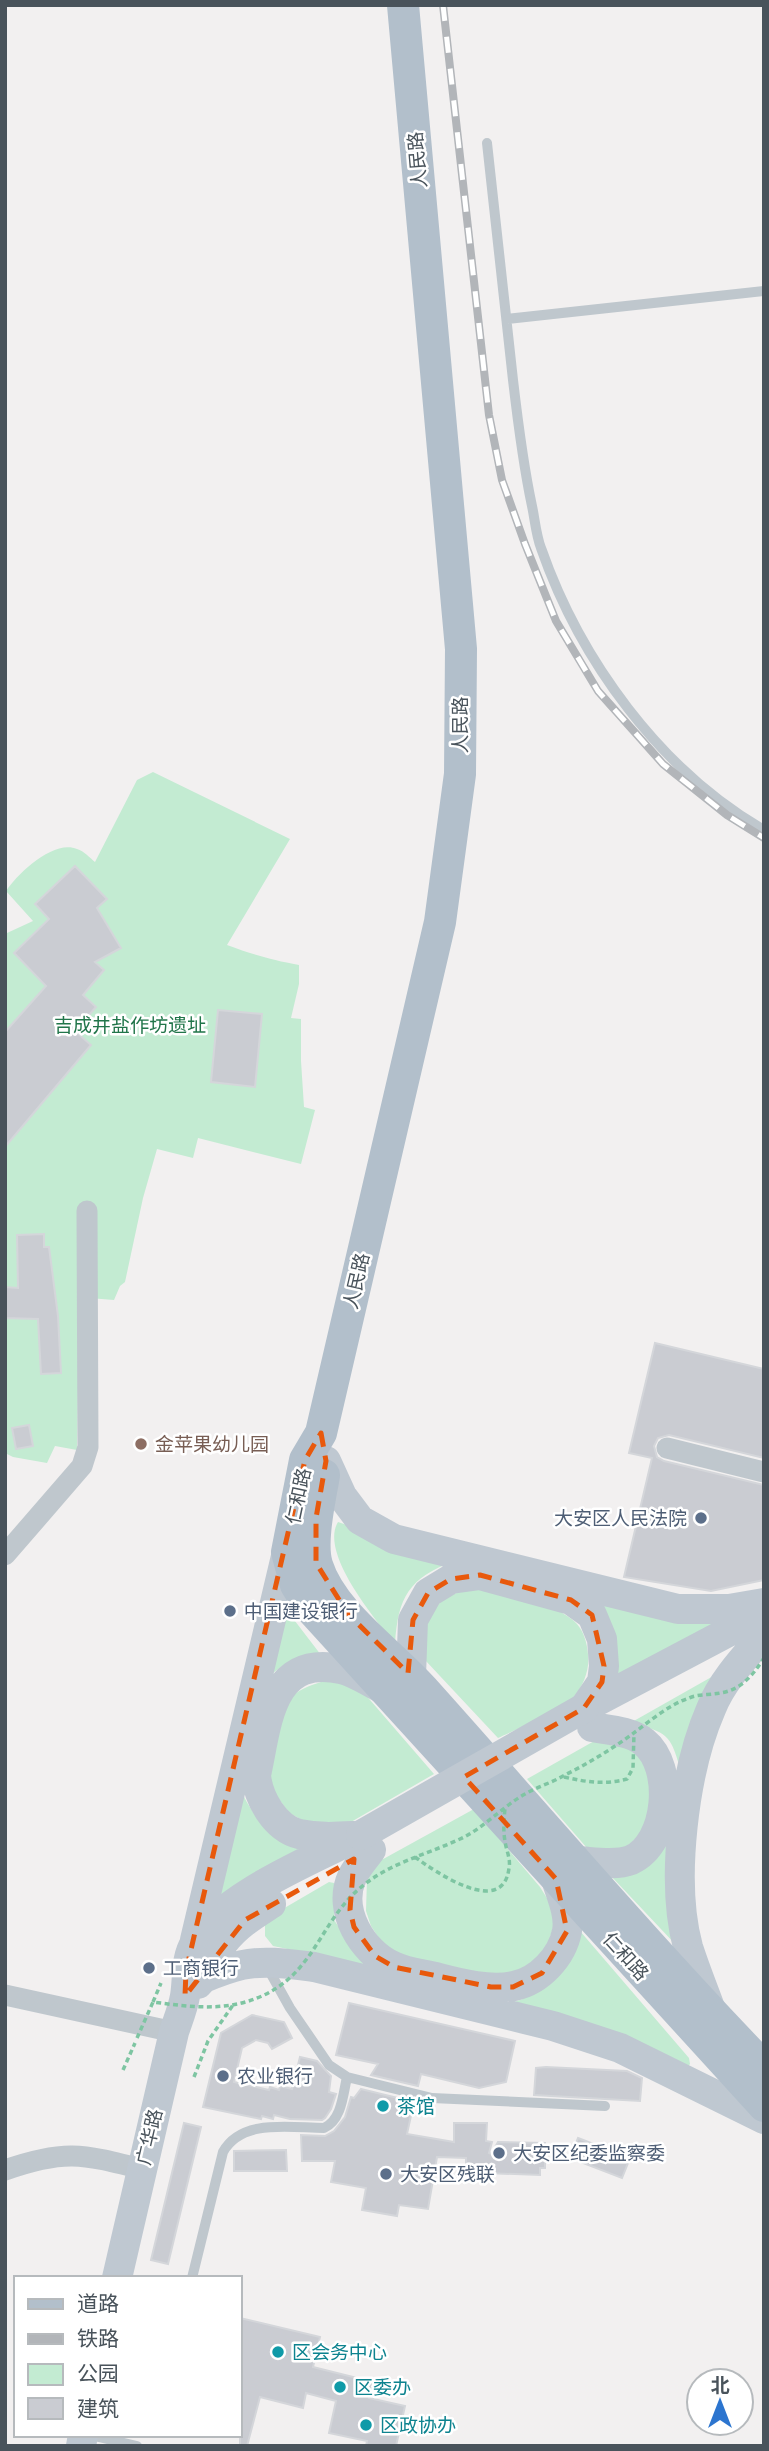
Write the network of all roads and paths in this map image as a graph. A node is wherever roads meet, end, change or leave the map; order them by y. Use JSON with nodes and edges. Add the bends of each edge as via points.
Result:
{"nodes":[{"id":1,"x":403,"y":5,"type":"edge"},
{"id":2,"x":487,"y":142,"type":"dead end"},
{"id":3,"x":764,"y":291,"type":"edge"},
{"id":4,"x":507,"y":319,"type":"junction"},
{"id":5,"x":764,"y":830,"type":"edge"},
{"id":6,"x":87,"y":1211,"type":"dead end"},
{"id":7,"x":323,"y":1447,"type":"junction"},
{"id":8,"x":667,"y":1448,"type":"dead end"},
{"id":9,"x":764,"y":1472,"type":"edge"},
{"id":10,"x":287,"y":1552,"type":"junction"},
{"id":11,"x":5,"y":1555,"type":"edge"},
{"id":12,"x":764,"y":1603,"type":"edge"},
{"id":13,"x":764,"y":1613,"type":"edge"},
{"id":14,"x":764,"y":1634,"type":"edge"},
{"id":15,"x":764,"y":1658,"type":"edge"},
{"id":16,"x":399,"y":1684,"type":"junction"},
{"id":17,"x":588,"y":1718,"type":"junction"},
{"id":18,"x":634,"y":1732,"type":"junction"},
{"id":19,"x":562,"y":1777,"type":"junction"},
{"id":20,"x":505,"y":1807,"type":"junction"},
{"id":21,"x":366,"y":1843,"type":"junction"},
{"id":22,"x":415,"y":1857,"type":"junction"},
{"id":23,"x":567,"y":1870,"type":"junction"},
{"id":24,"x":194,"y":1944,"type":"junction"},
{"id":25,"x":265,"y":1962,"type":"junction"},
{"id":26,"x":195,"y":1987,"type":"junction"},
{"id":27,"x":5,"y":1995,"type":"edge"},
{"id":28,"x":233,"y":2005,"type":"junction"},
{"id":29,"x":712,"y":2013,"type":"junction"},
{"id":30,"x":174,"y":2032,"type":"junction"},
{"id":31,"x":764,"y":2067,"type":"edge"},
{"id":32,"x":124,"y":2070,"type":"dead end"},
{"id":33,"x":194,"y":2077,"type":"dead end"},
{"id":34,"x":346,"y":2077,"type":"junction"},
{"id":35,"x":605,"y":2106,"type":"dead end"},
{"id":36,"x":764,"y":2106,"type":"edge"},
{"id":37,"x":764,"y":2119,"type":"edge"},
{"id":38,"x":142,"y":2169,"type":"junction"},
{"id":39,"x":5,"y":2171,"type":"edge"},
{"id":40,"x":117,"y":2276,"type":"edge"},
{"id":41,"x":192,"y":2276,"type":"edge"},
{"id":42,"x":99,"y":2437,"type":"edge"},
{"id":43,"x":137,"y":2446,"type":"edge"}],
"edges":[{"from":1,"to":7,"type":"main road","name":"人民路","via":[[461,649],[460,774],[440,922]]},
{"from":2,"to":4,"type":"lane"},
{"from":3,"to":4,"type":"lane"},
{"from":4,"to":5,"type":"lane","via":[[522,459],[540,546],[561,597],[637,723],[693,778]]},
{"from":6,"to":11,"type":"street","via":[[88,1447],[82,1466]]},
{"from":7,"to":10,"type":"main road","name":"仁和路","via":[[305,1460]]},
{"from":7,"to":12,"type":"main road","via":[[342,1496],[360,1520],[394,1539],[678,1609],[729,1609]]},
{"from":7,"to":16,"type":"main road","name":"仁和路","via":[[316,1563],[328,1589]]},
{"from":8,"to":9,"type":"street"},
{"from":10,"to":16,"type":"main road","name":"仁和路","via":[[296,1585],[310,1608]]},
{"from":10,"to":24,"type":"main road"},
{"from":13,"to":17,"type":"main road"},
{"from":14,"to":17,"type":"main road"},
{"from":14,"to":29,"type":"main road","via":[[711,1708],[681,1831],[680,1882],[688,1945]]},
{"from":15,"to":18,"type":"path","bridge":true,"via":[[741,1685],[724,1693],[690,1697]]},
{"from":16,"to":17,"type":"main road","via":[[413,1620],[428,1593],[451,1579],[480,1575],[571,1600],[592,1615],[602,1639],[604,1665]]},
{"from":16,"to":21,"type":"main road","via":[[343,1669],[301,1671],[282,1685],[274,1699],[256,1775],[265,1805],[296,1833]]},
{"from":16,"to":23,"type":"main road","name":"仁和路"},
{"from":17,"to":21,"type":"main road"},
{"from":17,"to":23,"type":"main road","via":[[643,1741],[656,1757],[662,1774],[661,1819],[655,1838],[630,1860]]},
{"from":18,"to":19,"type":"path","bridge":true},
{"from":18,"to":19,"type":"path","bridge":true,"via":[[633,1768],[627,1779],[600,1783]]},
{"from":19,"to":20,"type":"path","bridge":true},
{"from":20,"to":22,"type":"path","bridge":true,"via":[[473,1832]]},
{"from":20,"to":22,"type":"path","bridge":true,"via":[[504,1838],[510,1864],[502,1884],[491,1890],[459,1886]]},
{"from":21,"to":23,"type":"main road","via":[[349,1894],[349,1910],[363,1942],[394,1967],[463,1984],[513,1987],[529,1981],[553,1961],[567,1931]]},
{"from":21,"to":24,"type":"main road","via":[[281,1876],[232,1905]]},
{"from":21,"to":26,"type":"main road","via":[[245,1920],[224,1941]]},
{"from":22,"to":28,"type":"path","bridge":true,"via":[[359,1889],[289,1979],[262,1996]]},
{"from":23,"to":29,"type":"main road","name":"仁和路"},
{"from":23,"to":36,"type":"main road","name":"仁和路"},
{"from":24,"to":26,"type":"main road","via":[[186,1971]]},
{"from":25,"to":26,"type":"main road","via":[[242,1965]]},
{"from":25,"to":34,"type":"lane","via":[[329,2065]]},
{"from":25,"to":37,"type":"main road","via":[[314,1967],[553,2026],[620,2048]]},
{"from":26,"to":30,"type":"main road","name":"广华路"},
{"from":27,"to":30,"type":"street"},
{"from":28,"to":32,"type":"path","bridge":true,"via":[[195,2008],[153,2002]]},
{"from":28,"to":33,"type":"path","via":[[208,2041]]},
{"from":29,"to":31,"type":"main road","name":"仁和路"},
{"from":30,"to":38,"type":"main road","name":"广华路"},
{"from":34,"to":35,"type":"lane","via":[[432,2098]]},
{"from":34,"to":41,"type":"lane","via":[[340,2109],[330,2126],[261,2128],[244,2131],[228,2143]]},
{"from":38,"to":39,"type":"street","via":[[84,2155],[53,2156]]},
{"from":38,"to":40,"type":"main road","name":"广华路"},
{"from":42,"to":43,"type":"lane"}]}
